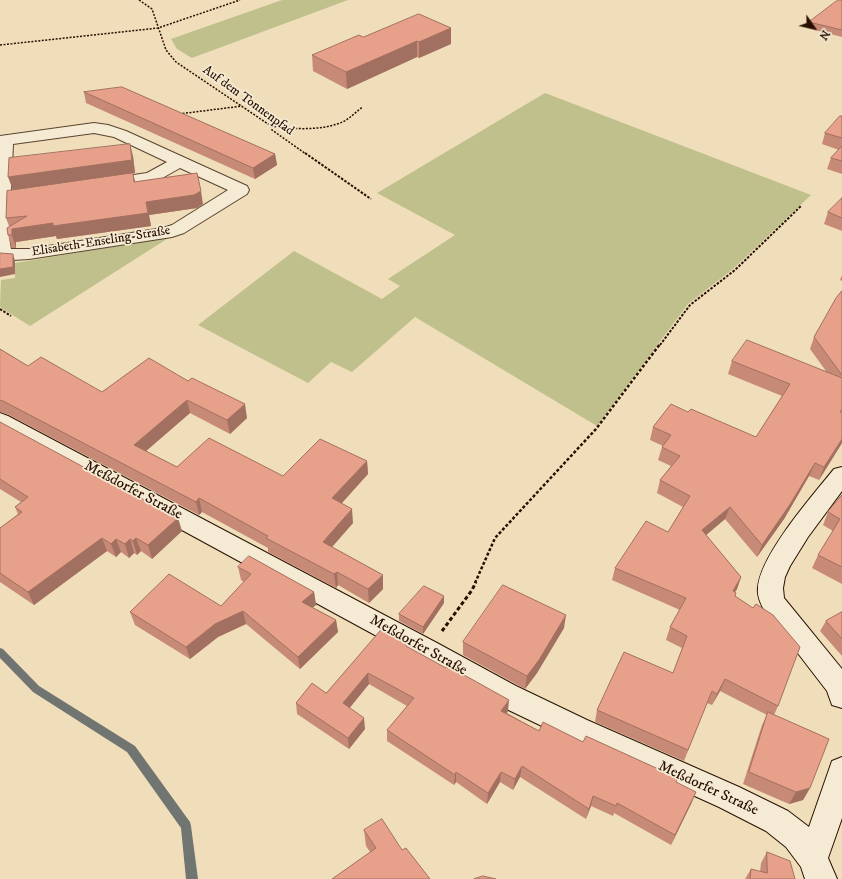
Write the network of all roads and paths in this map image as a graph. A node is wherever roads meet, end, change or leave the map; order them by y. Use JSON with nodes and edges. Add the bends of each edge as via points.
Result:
{"nodes":[{"id":1,"x":139,"y":0,"type":"edge"},
{"id":2,"x":240,"y":0,"type":"edge"},
{"id":3,"x":158,"y":28,"type":"junction"},
{"id":4,"x":0,"y":46,"type":"edge"},
{"id":5,"x":243,"y":106,"type":"junction"},
{"id":6,"x":363,"y":107,"type":"dead end"},
{"id":7,"x":175,"y":114,"type":"edge"},
{"id":8,"x":271,"y":126,"type":"junction"},
{"id":9,"x":2,"y":141,"type":"edge"},
{"id":10,"x":180,"y":161,"type":"junction"},
{"id":11,"x":88,"y":186,"type":"edge"},
{"id":12,"x":5,"y":192,"type":"edge"},
{"id":13,"x":371,"y":199,"type":"dead end"},
{"id":14,"x":801,"y":206,"type":"dead end"},
{"id":15,"x":1,"y":249,"type":"edge"},
{"id":16,"x":0,"y":309,"type":"edge"},
{"id":17,"x":11,"y":316,"type":"dead end"},
{"id":18,"x":0,"y":420,"type":"edge"},
{"id":19,"x":842,"y":475,"type":"edge"},
{"id":20,"x":428,"y":651,"type":"junction"},
{"id":21,"x":842,"y":696,"type":"edge"},
{"id":22,"x":842,"y":771,"type":"edge"},
{"id":23,"x":817,"y":868,"type":"edge"}],
"edges":[{"from":1,"to":3,"type":"path","name":"Auf dem Tonnenpfad","via":[[152,9]]},
{"from":2,"to":3,"type":"path"},
{"from":3,"to":4,"type":"path"},
{"from":3,"to":5,"type":"path","name":"Auf dem Tonnenpfad","via":[[166,50],[176,62]]},
{"from":5,"to":7,"type":"path"},
{"from":5,"to":8,"type":"path","name":"Auf dem Tonnenpfad"},
{"from":6,"to":8,"type":"path","via":[[342,122],[334,124],[294,129]]},
{"from":8,"to":13,"type":"path","name":"Auf dem Tonnenpfad","via":[[272,130]]},
{"from":9,"to":10,"type":"street","name":"Elisabeth-Enseling-Straße","via":[[94,128],[120,134]]},
{"from":9,"to":12,"type":"street","name":"Elisabeth-Enseling-Straße"},
{"from":10,"to":11,"type":"street","via":[[151,177]]},
{"from":10,"to":15,"type":"street","name":"Elisabeth-Enseling-Straße","via":[[241,190],[178,229],[166,233],[30,254],[13,255]]},
{"from":12,"to":15,"type":"street","name":"Elisabeth-Enseling-Straße"},
{"from":14,"to":20,"type":"path","via":[[735,270],[690,305],[596,428],[495,538],[472,590]]},
{"from":16,"to":17,"type":"path"},
{"from":18,"to":20,"type":"street","name":"Meßdorfer Straße"},
{"from":19,"to":21,"type":"street","via":[[792,540],[774,574],[770,588],[772,601],[839,686]]},
{"from":20,"to":23,"type":"street","name":"Meßdorfer Straße","via":[[506,695],[729,797],[777,822],[797,836]]},
{"from":22,"to":23,"type":"street"}]}
